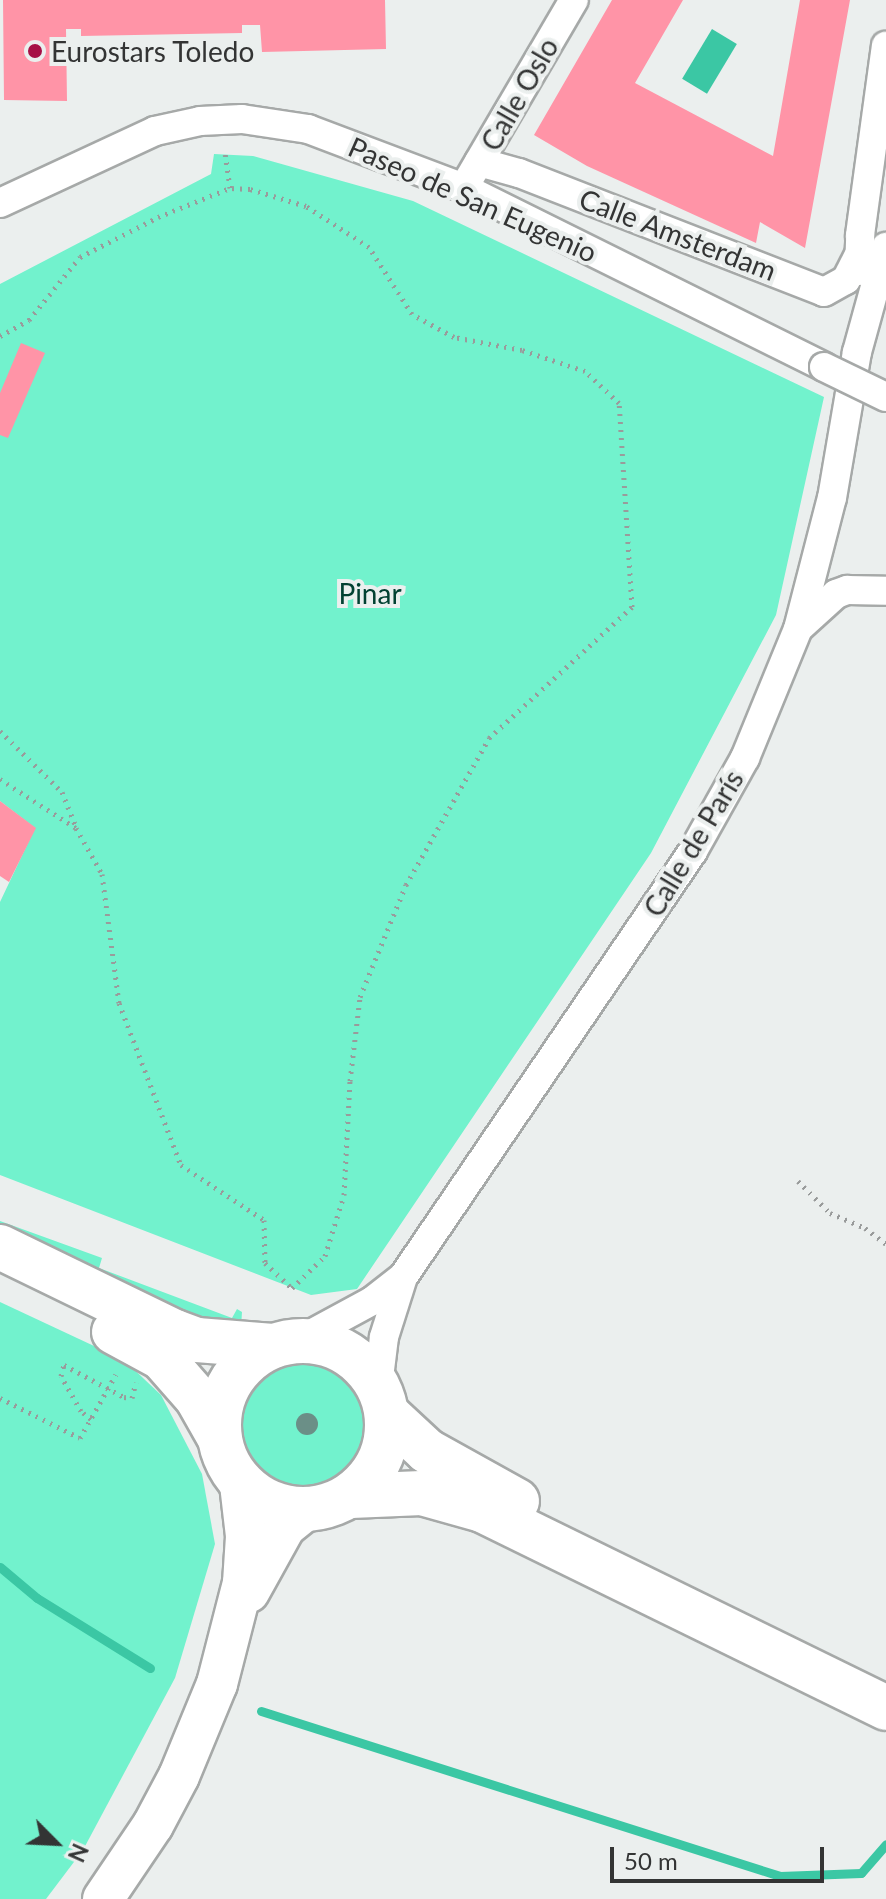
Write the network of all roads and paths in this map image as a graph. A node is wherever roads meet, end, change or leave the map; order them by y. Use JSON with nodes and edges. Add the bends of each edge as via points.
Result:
{"nodes":[{"id":1,"x":574,"y":0,"type":"edge"},
{"id":2,"x":886,"y":46,"type":"edge"},
{"id":3,"x":879,"y":134,"type":"edge"},
{"id":4,"x":225,"y":154,"type":"dead end"},
{"id":5,"x":479,"y":162,"type":"junction"},
{"id":6,"x":230,"y":188,"type":"junction"},
{"id":7,"x":464,"y":188,"type":"junction"},
{"id":8,"x":0,"y":203,"type":"edge"},
{"id":9,"x":873,"y":251,"type":"edge"},
{"id":10,"x":0,"y":336,"type":"edge"},
{"id":11,"x":886,"y":397,"type":"edge"},
{"id":12,"x":886,"y":591,"type":"edge"},
{"id":13,"x":798,"y":629,"type":"junction"},
{"id":14,"x":0,"y":731,"type":"edge"},
{"id":15,"x":0,"y":779,"type":"edge"},
{"id":16,"x":76,"y":828,"type":"junction"},
{"id":17,"x":798,"y":1181,"type":"dead end"},
{"id":18,"x":886,"y":1244,"type":"edge"},
{"id":19,"x":0,"y":1247,"type":"edge"},
{"id":20,"x":403,"y":1277,"type":"junction"},
{"id":21,"x":0,"y":1278,"type":"edge"},
{"id":22,"x":286,"y":1343,"type":"junction"},
{"id":23,"x":118,"y":1370,"type":"dead end"},
{"id":24,"x":130,"y":1370,"type":"dead end"},
{"id":25,"x":107,"y":1390,"type":"junction"},
{"id":26,"x":0,"y":1398,"type":"edge"},
{"id":27,"x":382,"y":1400,"type":"junction"},
{"id":28,"x":91,"y":1419,"type":"junction"},
{"id":29,"x":218,"y":1435,"type":"junction"},
{"id":30,"x":240,"y":1484,"type":"junction"},
{"id":31,"x":351,"y":1496,"type":"junction"},
{"id":32,"x":305,"y":1511,"type":"junction"},
{"id":33,"x":232,"y":1636,"type":"junction"},
{"id":34,"x":886,"y":1684,"type":"edge"},
{"id":35,"x":886,"y":1708,"type":"edge"},
{"id":36,"x":103,"y":1899,"type":"edge"}],
"edges":[{"from":1,"to":5,"type":"street","name":"Calle Oslo"},
{"from":2,"to":3,"type":"street","name":"Calle de París"},
{"from":3,"to":9,"type":"street","name":"Calle de París"},
{"from":4,"to":6,"type":"path"},
{"from":5,"to":7,"type":"street","name":"Calle Oslo"},
{"from":5,"to":9,"type":"street","name":"Calle Amsterdam","via":[[824,292],[846,280]]},
{"from":6,"to":10,"type":"path","via":[[80,257],[29,320]]},
{"from":6,"to":16,"type":"path","via":[[306,206],[369,247],[412,314],[454,337],[522,350],[585,371],[619,403],[632,607],[489,738],[406,885],[360,997],[344,1195],[325,1256],[292,1288],[265,1263],[264,1220],[181,1165],[119,1003],[102,874]]},
{"from":7,"to":8,"type":"street","name":"Paseo de San Eugenio","via":[[308,129],[242,119],[155,131]]},
{"from":7,"to":11,"type":"street","name":"Paseo de San Eugenio","bridge":true},
{"from":9,"to":13,"type":"street","name":"Calle de París","via":[[832,498]]},
{"from":12,"to":13,"type":"street","via":[[836,594]]},
{"from":13,"to":20,"type":"street","name":"Calle de París","via":[[745,758],[693,851]]},
{"from":14,"to":16,"type":"path","via":[[62,792]]},
{"from":15,"to":16,"type":"path"},
{"from":17,"to":18,"type":"path","via":[[830,1213]]},
{"from":19,"to":22,"type":"main road","via":[[197,1340]]},
{"from":20,"to":22,"type":"street","name":"Calle de París","via":[[352,1314]]},
{"from":20,"to":27,"type":"street","name":"Calle de París","via":[[384,1337]]},
{"from":21,"to":29,"type":"main road","via":[[162,1358],[197,1398]]},
{"from":22,"to":27,"type":"main road","via":[[318,1341],[345,1352],[368,1370]]},
{"from":22,"to":29,"type":"main road","via":[[249,1360],[230,1381],[220,1407]]},
{"from":23,"to":25,"type":"path"},
{"from":24,"to":25,"type":"path","via":[[136,1379],[132,1398]]},
{"from":25,"to":28,"type":"path"},
{"from":25,"to":28,"type":"path","via":[[64,1365],[61,1376]]},
{"from":26,"to":28,"type":"path","via":[[80,1438]]},
{"from":27,"to":31,"type":"main road","via":[[387,1437],[380,1460]]},
{"from":27,"to":34,"type":"main road","via":[[427,1451],[479,1482]]},
{"from":29,"to":30,"type":"main road","via":[[225,1461]]},
{"from":30,"to":32,"type":"main road","via":[[259,1499]]},
{"from":30,"to":33,"type":"main road","via":[[246,1536]]},
{"from":31,"to":32,"type":"main road"},
{"from":31,"to":35,"type":"main road","via":[[422,1493],[482,1510]]},
{"from":32,"to":33,"type":"main road","via":[[285,1527],[258,1570]]},
{"from":33,"to":36,"type":"main road","via":[[179,1776]]}]}
